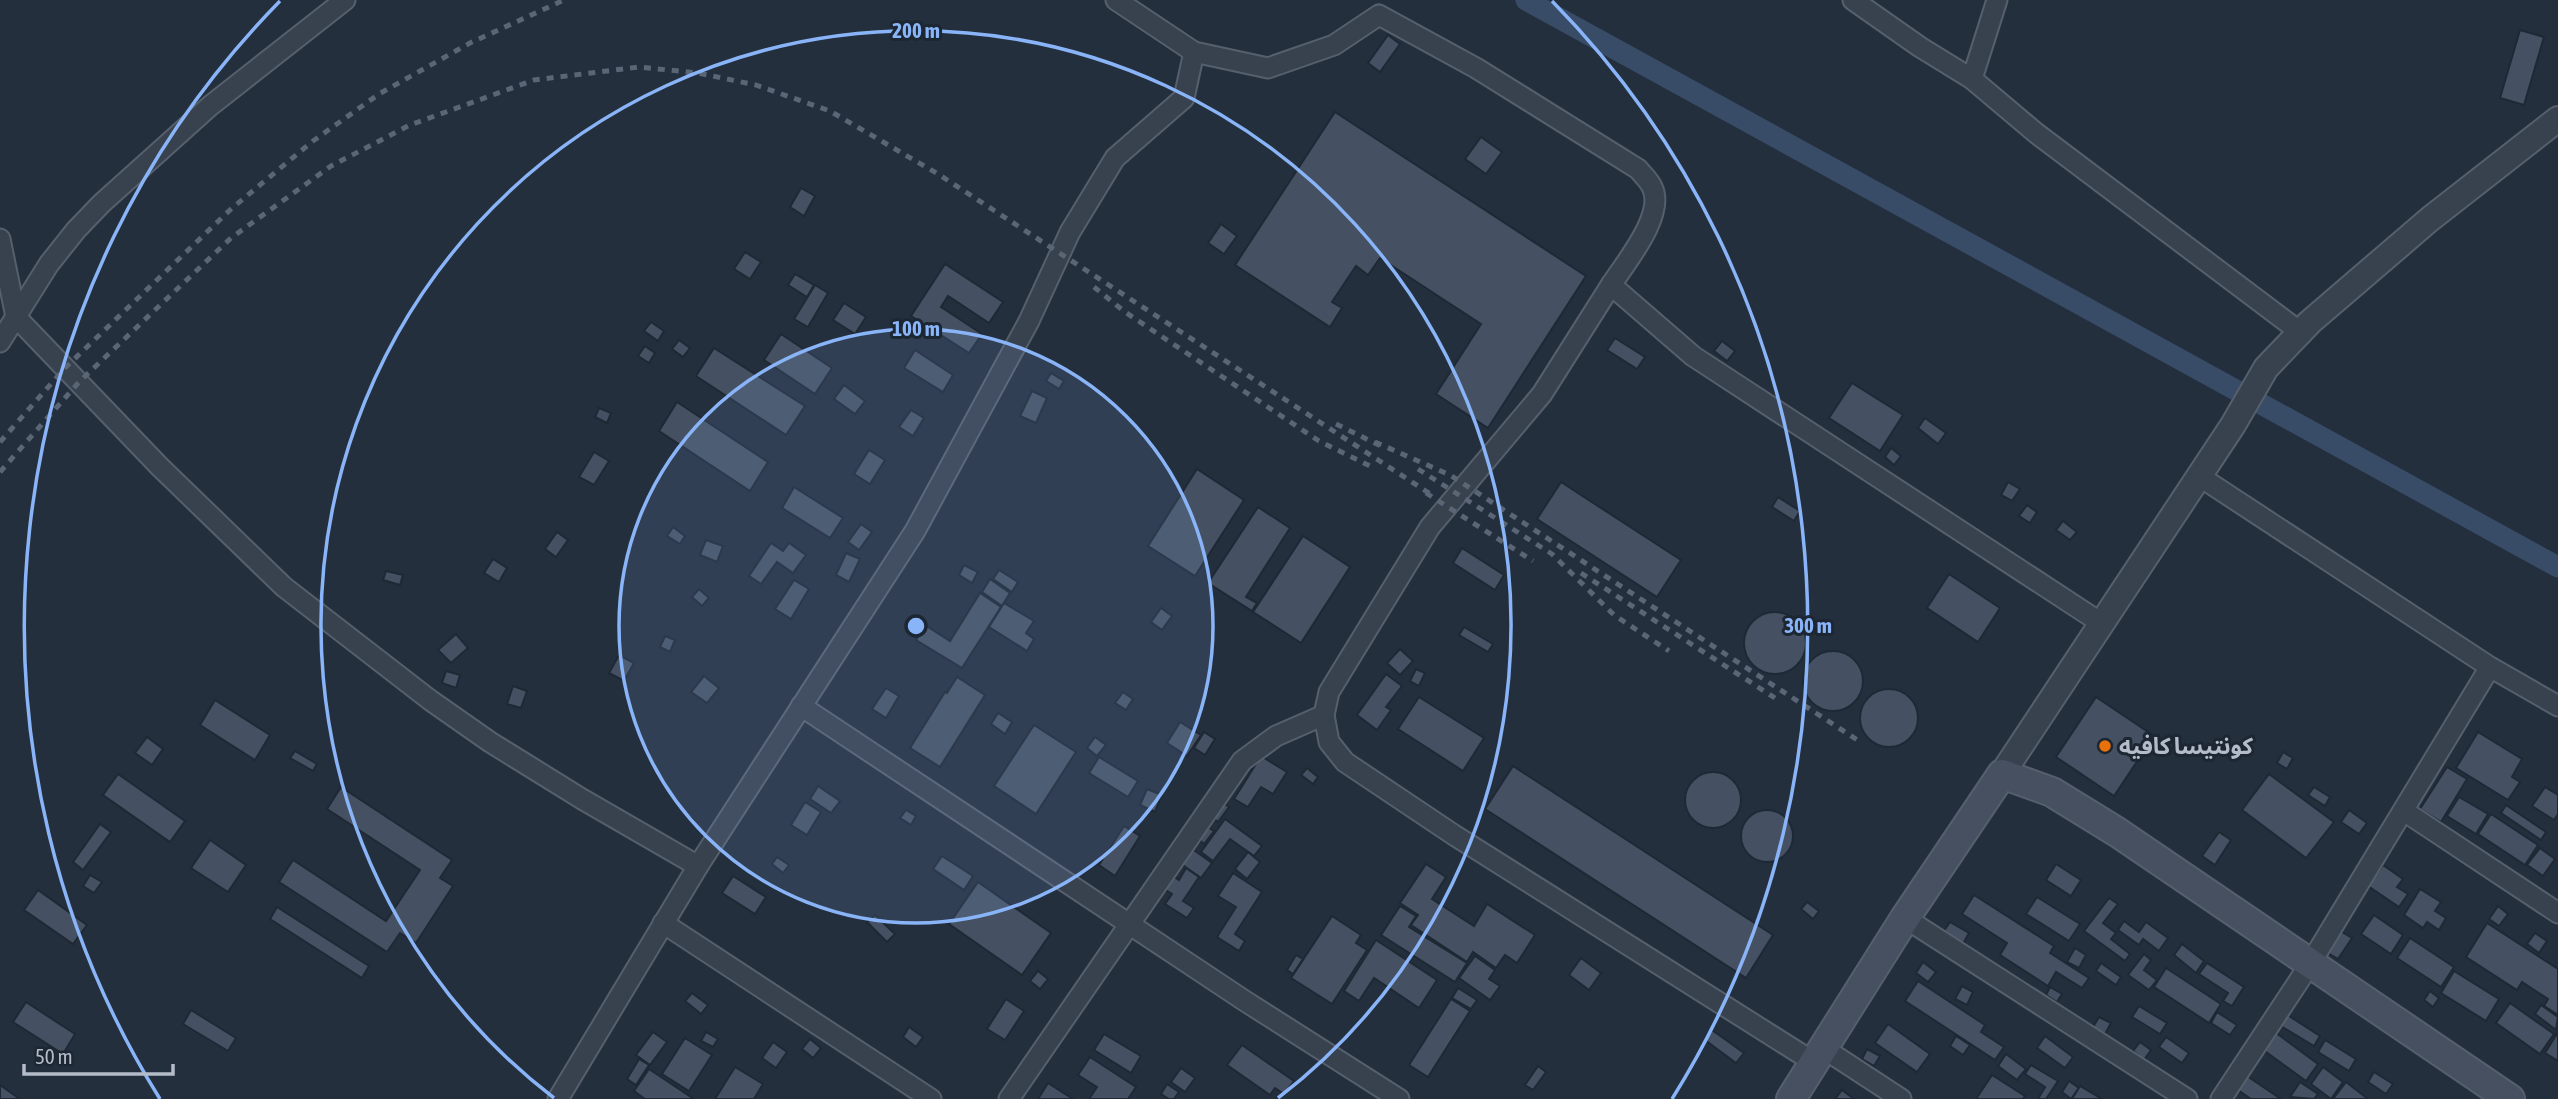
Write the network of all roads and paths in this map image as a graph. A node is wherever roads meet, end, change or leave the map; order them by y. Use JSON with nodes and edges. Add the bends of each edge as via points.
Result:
{"nodes":[{"id":1,"x":345,"y":0,"type":"edge"},
{"id":2,"x":1116,"y":0,"type":"edge"},
{"id":3,"x":1853,"y":0,"type":"edge"},
{"id":4,"x":1997,"y":0,"type":"edge"},
{"id":5,"x":1194,"y":52,"type":"junction"},
{"id":6,"x":1972,"y":79,"type":"junction"},
{"id":7,"x":2558,"y":119,"type":"edge"},
{"id":8,"x":0,"y":239,"type":"edge"},
{"id":9,"x":1611,"y":285,"type":"junction"},
{"id":10,"x":16,"y":317,"type":"junction"},
{"id":11,"x":2300,"y":332,"type":"junction"},
{"id":12,"x":0,"y":341,"type":"edge"},
{"id":13,"x":2199,"y":476,"type":"junction"},
{"id":14,"x":2101,"y":623,"type":"junction"},
{"id":15,"x":2490,"y":667,"type":"junction"},
{"id":16,"x":801,"y":706,"type":"junction"},
{"id":17,"x":2558,"y":706,"type":"edge"},
{"id":18,"x":1324,"y":715,"type":"junction"},
{"id":19,"x":2002,"y":774,"type":"junction"},
{"id":20,"x":2404,"y":811,"type":"junction"},
{"id":21,"x":698,"y":866,"type":"junction"},
{"id":22,"x":2558,"y":913,"type":"edge"},
{"id":23,"x":1905,"y":918,"type":"junction"},
{"id":24,"x":663,"y":923,"type":"junction"},
{"id":25,"x":1128,"y":923,"type":"junction"},
{"id":26,"x":2309,"y":964,"type":"junction"},
{"id":27,"x":1819,"y":1056,"type":"junction"},
{"id":28,"x":558,"y":1099,"type":"edge"},
{"id":29,"x":931,"y":1099,"type":"edge"},
{"id":30,"x":1009,"y":1099,"type":"edge"},
{"id":31,"x":1399,"y":1099,"type":"edge"},
{"id":32,"x":1791,"y":1099,"type":"edge"},
{"id":33,"x":1901,"y":1099,"type":"edge"},
{"id":34,"x":2187,"y":1099,"type":"edge"},
{"id":35,"x":2221,"y":1099,"type":"edge"},
{"id":36,"x":2511,"y":1099,"type":"edge"}],
"edges":[{"from":1,"to":10,"type":"street","via":[[210,106],[102,203],[49,264]]},
{"from":2,"to":5,"type":"street"},
{"from":3,"to":6,"type":"street"},
{"from":4,"to":6,"type":"street"},
{"from":5,"to":9,"type":"street","via":[[1268,68],[1334,46],[1380,15],[1638,169],[1656,199],[1653,218]]},
{"from":5,"to":16,"type":"street","via":[[1185,98],[1115,158],[1070,232],[1029,321],[915,531]]},
{"from":6,"to":11,"type":"street","via":[[2066,156]]},
{"from":7,"to":11,"type":"street","via":[[2430,219]]},
{"from":8,"to":10,"type":"street"},
{"from":9,"to":14,"type":"street","via":[[1693,356]]},
{"from":9,"to":18,"type":"street","via":[[1542,394],[1430,527],[1329,692]]},
{"from":10,"to":12,"type":"street"},
{"from":10,"to":21,"type":"street","via":[[160,467],[306,605],[490,742]]},
{"from":11,"to":13,"type":"street","via":[[2266,368]]},
{"from":13,"to":14,"type":"street"},
{"from":13,"to":15,"type":"street"},
{"from":14,"to":19,"type":"street"},
{"from":15,"to":17,"type":"street"},
{"from":15,"to":20,"type":"street"},
{"from":16,"to":21,"type":"street"},
{"from":16,"to":25,"type":"street"},
{"from":18,"to":25,"type":"street","via":[[1276,736],[1242,761]]},
{"from":18,"to":27,"type":"street","via":[[1329,743],[1345,762],[1454,835]]},
{"from":19,"to":23,"type":"main road"},
{"from":19,"to":26,"type":"main road","via":[[2053,792]]},
{"from":20,"to":22,"type":"street"},
{"from":20,"to":26,"type":"street"},
{"from":21,"to":24,"type":"street"},
{"from":23,"to":27,"type":"main road"},
{"from":23,"to":34,"type":"street"},
{"from":24,"to":28,"type":"street"},
{"from":24,"to":29,"type":"street"},
{"from":25,"to":30,"type":"street"},
{"from":25,"to":31,"type":"street"},
{"from":26,"to":35,"type":"street"},
{"from":26,"to":36,"type":"main road"},
{"from":27,"to":32,"type":"main road"},
{"from":27,"to":33,"type":"street"}]}
